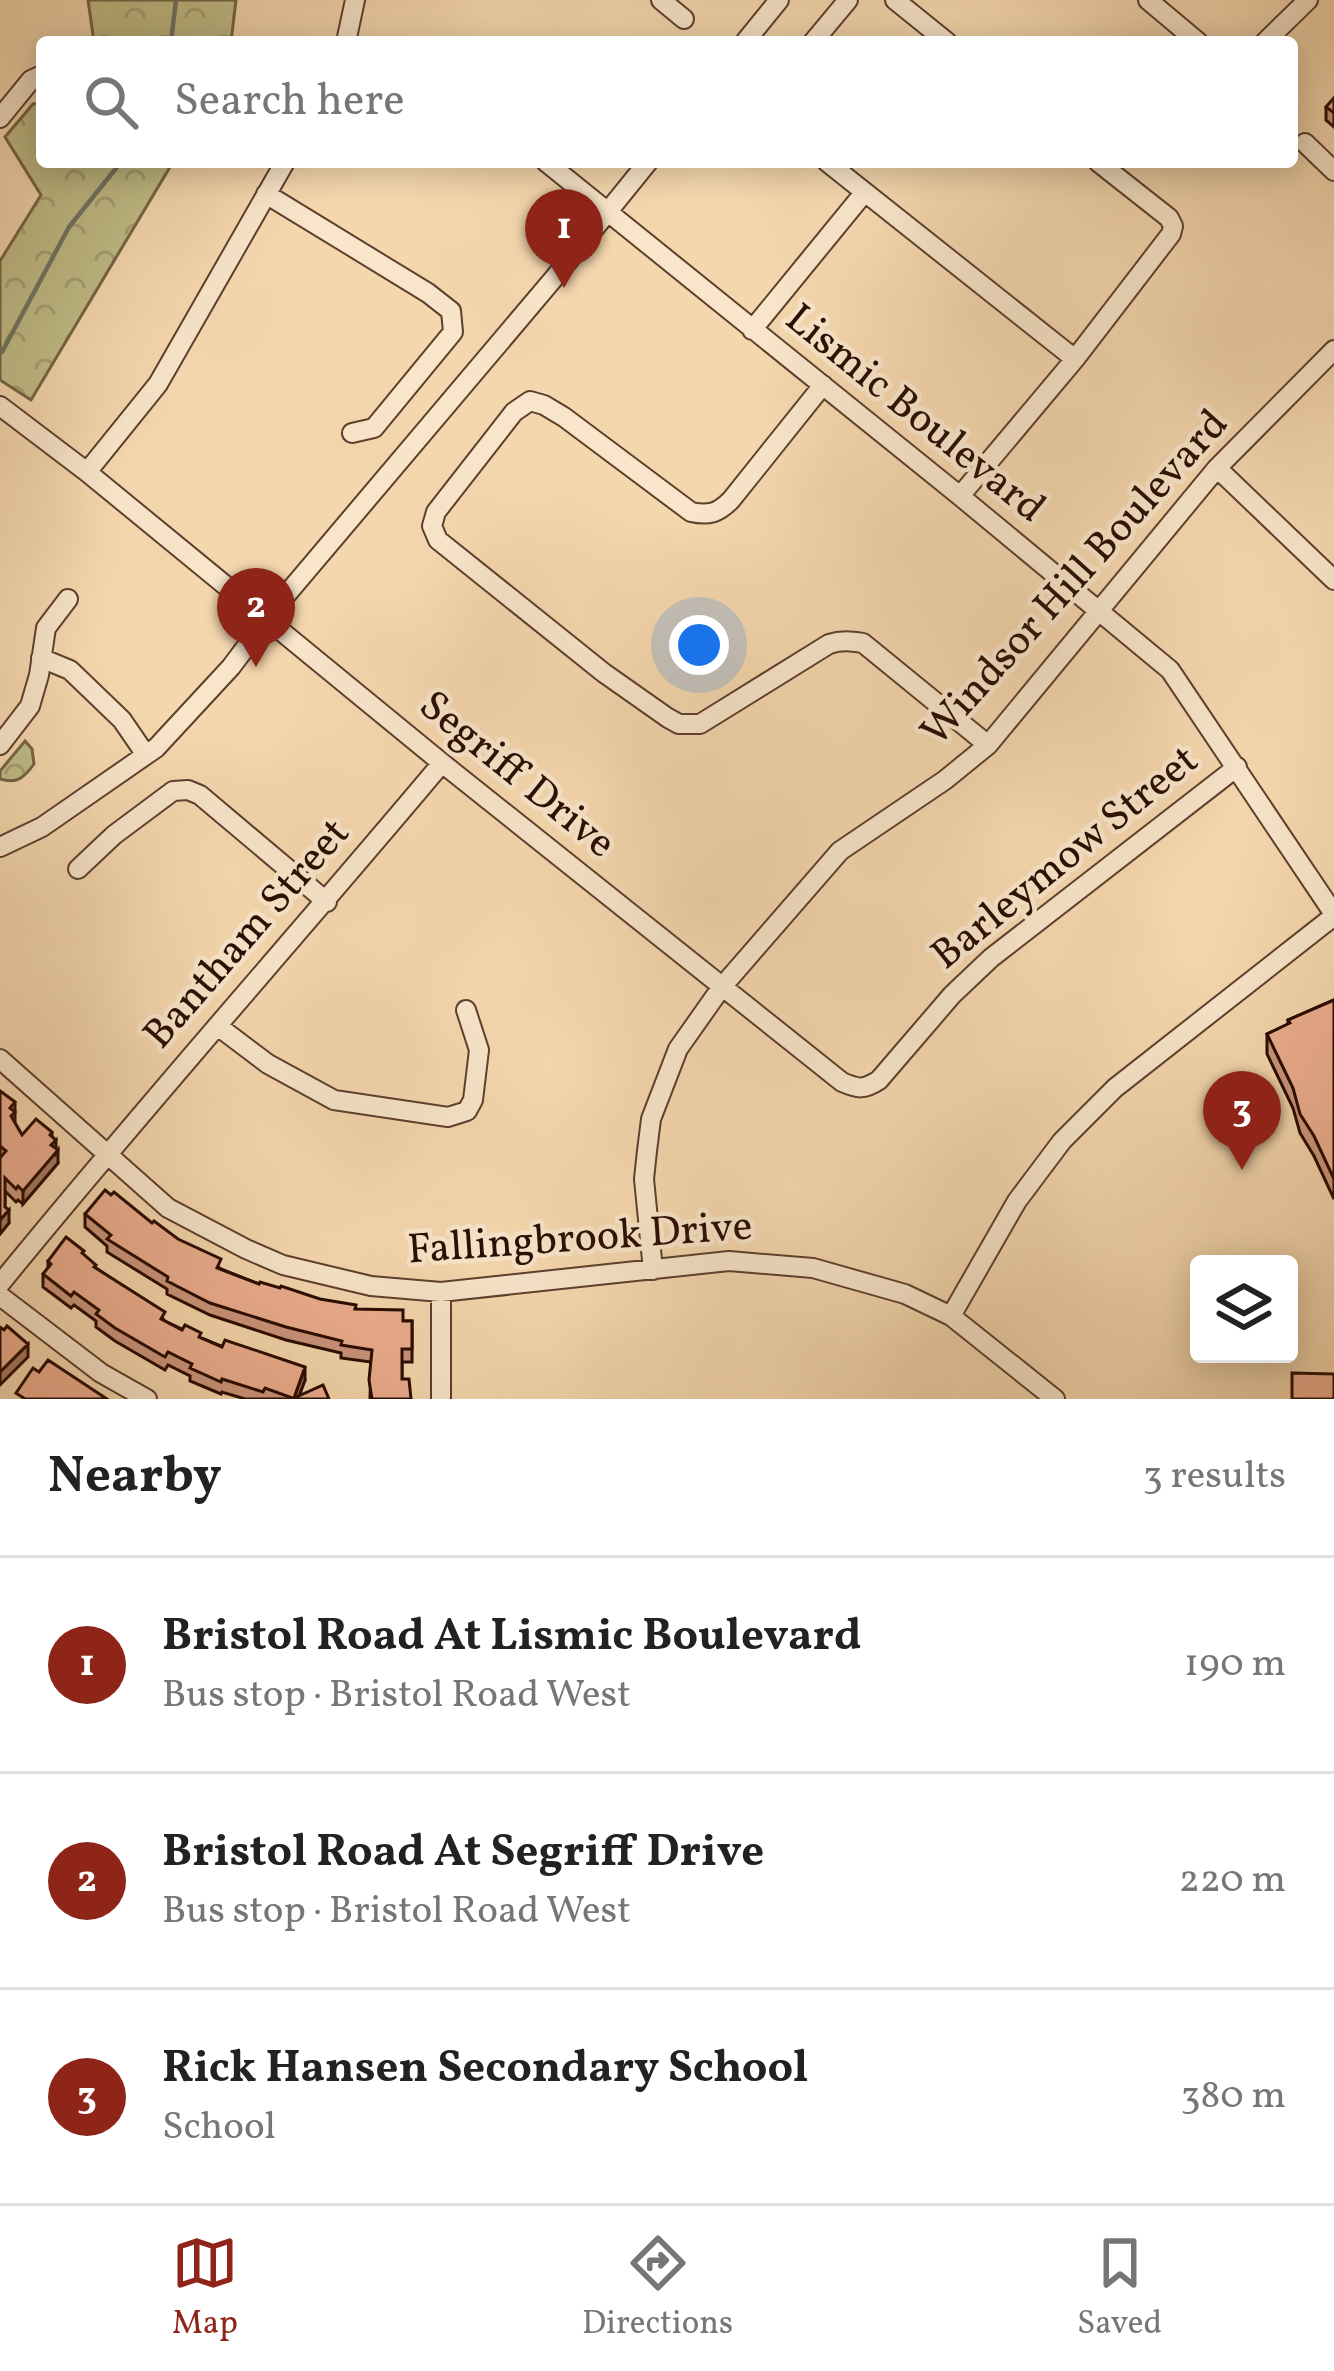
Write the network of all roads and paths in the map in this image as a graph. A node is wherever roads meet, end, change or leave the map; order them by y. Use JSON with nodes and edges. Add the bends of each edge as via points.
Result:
{"nodes":[{"id":1,"x":355,"y":0,"type":"edge"},
{"id":2,"x":662,"y":0,"type":"edge"},
{"id":3,"x":778,"y":0,"type":"edge"},
{"id":4,"x":848,"y":0,"type":"edge"},
{"id":5,"x":895,"y":0,"type":"edge"},
{"id":6,"x":1148,"y":0,"type":"edge"},
{"id":7,"x":1308,"y":0,"type":"edge"},
{"id":8,"x":684,"y":19,"type":"dead end"},
{"id":9,"x":347,"y":36,"type":"edge"},
{"id":10,"x":750,"y":36,"type":"edge"},
{"id":11,"x":818,"y":36,"type":"edge"},
{"id":12,"x":940,"y":36,"type":"edge"},
{"id":13,"x":1191,"y":36,"type":"edge"},
{"id":14,"x":1271,"y":36,"type":"edge"},
{"id":15,"x":36,"y":78,"type":"edge"},
{"id":16,"x":0,"y":118,"type":"edge"},
{"id":17,"x":1305,"y":142,"type":"dead end"},
{"id":18,"x":281,"y":168,"type":"edge"},
{"id":19,"x":553,"y":168,"type":"edge"},
{"id":20,"x":643,"y":168,"type":"edge"},
{"id":21,"x":834,"y":168,"type":"edge"},
{"id":22,"x":1106,"y":168,"type":"edge"},
{"id":23,"x":1334,"y":171,"type":"edge"},
{"id":24,"x":865,"y":193,"type":"junction"},
{"id":25,"x":266,"y":194,"type":"junction"},
{"id":26,"x":607,"y":213,"type":"junction"},
{"id":27,"x":752,"y":330,"type":"junction"},
{"id":28,"x":1334,"y":350,"type":"edge"},
{"id":29,"x":1075,"y":359,"type":"junction"},
{"id":30,"x":823,"y":385,"type":"junction"},
{"id":31,"x":0,"y":406,"type":"edge"},
{"id":32,"x":352,"y":433,"type":"dead end"},
{"id":33,"x":1217,"y":468,"type":"junction"},
{"id":34,"x":87,"y":472,"type":"junction"},
{"id":35,"x":960,"y":496,"type":"junction"},
{"id":36,"x":1334,"y":580,"type":"edge"},
{"id":37,"x":68,"y":599,"type":"dead end"},
{"id":38,"x":1099,"y":612,"type":"junction"},
{"id":39,"x":266,"y":620,"type":"junction"},
{"id":40,"x":41,"y":658,"type":"junction"},
{"id":41,"x":0,"y":745,"type":"edge"},
{"id":42,"x":988,"y":745,"type":"junction"},
{"id":43,"x":146,"y":755,"type":"junction"},
{"id":44,"x":442,"y":763,"type":"junction"},
{"id":45,"x":1237,"y":767,"type":"junction"},
{"id":46,"x":0,"y":848,"type":"edge"},
{"id":47,"x":79,"y":869,"type":"dead end"},
{"id":48,"x":326,"y":902,"type":"junction"},
{"id":49,"x":1334,"y":915,"type":"edge"},
{"id":50,"x":722,"y":988,"type":"junction"},
{"id":51,"x":466,"y":1010,"type":"dead end"},
{"id":52,"x":219,"y":1027,"type":"junction"},
{"id":53,"x":0,"y":1059,"type":"edge"},
{"id":54,"x":107,"y":1153,"type":"junction"},
{"id":55,"x":653,"y":1270,"type":"junction"},
{"id":56,"x":0,"y":1284,"type":"edge"},
{"id":57,"x":441,"y":1292,"type":"junction"},
{"id":58,"x":0,"y":1296,"type":"edge"},
{"id":59,"x":951,"y":1316,"type":"junction"},
{"id":60,"x":147,"y":1399,"type":"edge"},
{"id":61,"x":441,"y":1399,"type":"edge"},
{"id":62,"x":1055,"y":1399,"type":"edge"}],
"edges":[{"from":1,"to":9,"type":"street"},
{"from":2,"to":8,"type":"street"},
{"from":3,"to":10,"type":"street"},
{"from":4,"to":11,"type":"street"},
{"from":5,"to":12,"type":"street"},
{"from":6,"to":13,"type":"street"},
{"from":7,"to":14,"type":"street"},
{"from":15,"to":16,"type":"street"},
{"from":17,"to":23,"type":"street"},
{"from":18,"to":25,"type":"street"},
{"from":19,"to":26,"type":"street","name":"Lismic Boulevard"},
{"from":20,"to":26,"type":"street"},
{"from":21,"to":24,"type":"street"},
{"from":22,"to":29,"type":"street","via":[[1173,226]]},
{"from":24,"to":27,"type":"street"},
{"from":24,"to":29,"type":"street"},
{"from":25,"to":32,"type":"street","via":[[451,311],[452,332],[374,428]]},
{"from":25,"to":34,"type":"street","via":[[158,384]]},
{"from":26,"to":27,"type":"street","name":"Lismic Boulevard"},
{"from":26,"to":39,"type":"street"},
{"from":27,"to":30,"type":"street","name":"Lismic Boulevard"},
{"from":28,"to":33,"type":"street","name":"Windsor Hill Boulevard"},
{"from":29,"to":35,"type":"street"},
{"from":30,"to":35,"type":"street","name":"Lismic Boulevard"},
{"from":30,"to":42,"type":"street","via":[[731,500],[707,516],[530,400],[432,526],[438,540],[604,673],[680,724],[700,724],[829,644],[851,640]]},
{"from":31,"to":34,"type":"street","name":"Segriff Drive"},
{"from":33,"to":36,"type":"street"},
{"from":33,"to":38,"type":"street","name":"Windsor Hill Boulevard"},
{"from":34,"to":39,"type":"street","name":"Segriff Drive"},
{"from":35,"to":38,"type":"street","name":"Lismic Boulevard"},
{"from":37,"to":40,"type":"street","via":[[46,628]]},
{"from":38,"to":42,"type":"street","name":"Windsor Hill Boulevard"},
{"from":38,"to":45,"type":"street","name":"Lismic Boulevard","via":[[1170,670]]},
{"from":39,"to":43,"type":"street"},
{"from":39,"to":44,"type":"street","name":"Segriff Drive"},
{"from":40,"to":41,"type":"street","via":[[30,706]]},
{"from":40,"to":43,"type":"street","via":[[70,670],[122,719]]},
{"from":42,"to":50,"type":"street","name":"Windsor Hill Boulevard","via":[[840,851]]},
{"from":43,"to":46,"type":"street"},
{"from":44,"to":48,"type":"street","name":"Bantham Street"},
{"from":44,"to":50,"type":"street","name":"Segriff Drive"},
{"from":45,"to":49,"type":"street","name":"Lismic Boulevard"},
{"from":45,"to":50,"type":"street","name":"Barleymow Street","via":[[991,958],[866,1088],[842,1082]]},
{"from":47,"to":48,"type":"street","via":[[173,791],[188,790]]},
{"from":48,"to":52,"type":"street","name":"Bantham Street"},
{"from":49,"to":59,"type":"street","via":[[1115,1088],[1062,1142]]},
{"from":50,"to":55,"type":"street","name":"Windsor Hill Boulevard","via":[[678,1049],[651,1119],[644,1179]]},
{"from":51,"to":52,"type":"street","via":[[479,1050],[473,1100],[448,1117],[334,1100]]},
{"from":52,"to":54,"type":"street","name":"Bantham Street"},
{"from":53,"to":54,"type":"street","name":"Fallingbrook Drive"},
{"from":54,"to":56,"type":"street","name":"Bantham Street"},
{"from":54,"to":57,"type":"street","name":"Fallingbrook Drive","via":[[168,1208],[283,1265]]},
{"from":55,"to":57,"type":"street","name":"Fallingbrook Drive"},
{"from":55,"to":59,"type":"street","name":"Fallingbrook Drive","via":[[729,1261],[814,1268]]},
{"from":57,"to":61,"type":"street"},
{"from":58,"to":60,"type":"street"},
{"from":59,"to":62,"type":"street","name":"Fallingbrook Drive"}]}
